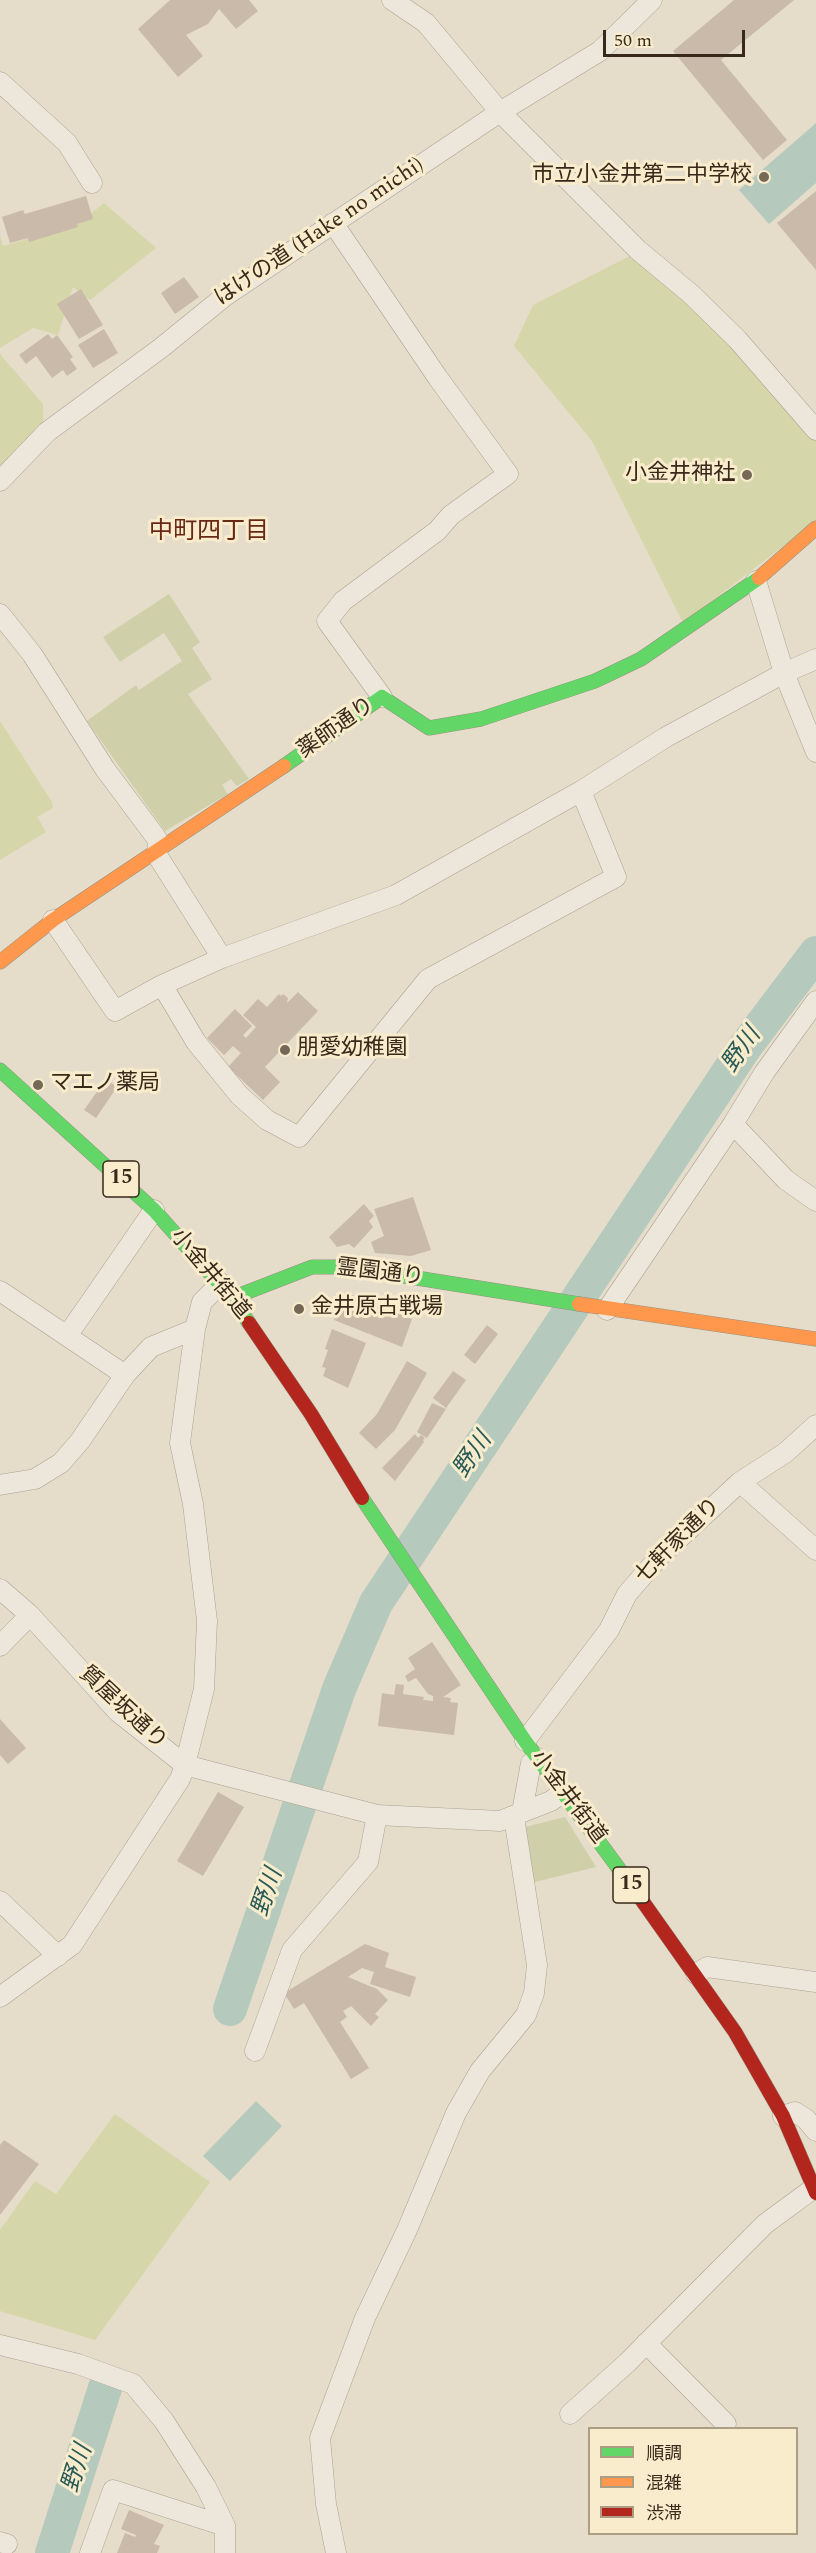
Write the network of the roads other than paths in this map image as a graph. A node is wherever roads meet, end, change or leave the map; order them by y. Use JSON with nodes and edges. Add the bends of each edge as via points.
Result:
{"nodes":[{"id":1,"x":392,"y":0,"type":"edge"},
{"id":2,"x":652,"y":0,"type":"edge"},
{"id":3,"x":0,"y":82,"type":"edge"},
{"id":4,"x":500,"y":112,"type":"junction"},
{"id":5,"x":92,"y":183,"type":"dead end"},
{"id":6,"x":333,"y":223,"type":"junction"},
{"id":7,"x":816,"y":430,"type":"edge"},
{"id":8,"x":0,"y":481,"type":"edge"},
{"id":9,"x":816,"y":528,"type":"edge"},
{"id":10,"x":756,"y":581,"type":"junction"},
{"id":11,"x":0,"y":614,"type":"edge"},
{"id":12,"x":816,"y":659,"type":"edge"},
{"id":13,"x":784,"y":673,"type":"junction"},
{"id":14,"x":382,"y":697,"type":"junction"},
{"id":15,"x":816,"y":752,"type":"edge"},
{"id":16,"x":581,"y":791,"type":"junction"},
{"id":17,"x":158,"y":848,"type":"junction"},
{"id":18,"x":53,"y":920,"type":"junction"},
{"id":19,"x":222,"y":958,"type":"junction"},
{"id":20,"x":0,"y":962,"type":"edge"},
{"id":21,"x":162,"y":985,"type":"junction"},
{"id":22,"x":816,"y":1001,"type":"edge"},
{"id":23,"x":0,"y":1070,"type":"edge"},
{"id":24,"x":733,"y":1124,"type":"junction"},
{"id":25,"x":816,"y":1201,"type":"edge"},
{"id":26,"x":154,"y":1210,"type":"junction"},
{"id":27,"x":0,"y":1291,"type":"edge"},
{"id":28,"x":227,"y":1291,"type":"junction"},
{"id":29,"x":607,"y":1310,"type":"junction"},
{"id":30,"x":195,"y":1329,"type":"junction"},
{"id":31,"x":67,"y":1336,"type":"junction"},
{"id":32,"x":816,"y":1339,"type":"edge"},
{"id":33,"x":125,"y":1375,"type":"junction"},
{"id":34,"x":816,"y":1425,"type":"edge"},
{"id":35,"x":740,"y":1482,"type":"junction"},
{"id":36,"x":0,"y":1485,"type":"edge"},
{"id":37,"x":816,"y":1550,"type":"edge"},
{"id":38,"x":0,"y":1589,"type":"edge"},
{"id":39,"x":30,"y":1615,"type":"junction"},
{"id":40,"x":0,"y":1646,"type":"edge"},
{"id":41,"x":525,"y":1741,"type":"junction"},
{"id":42,"x":538,"y":1758,"type":"junction"},
{"id":43,"x":185,"y":1765,"type":"junction"},
{"id":44,"x":563,"y":1792,"type":"junction"},
{"id":45,"x":518,"y":1814,"type":"junction"},
{"id":46,"x":377,"y":1815,"type":"junction"},
{"id":47,"x":0,"y":1901,"type":"edge"},
{"id":48,"x":58,"y":1956,"type":"junction"},
{"id":49,"x":696,"y":1974,"type":"junction"},
{"id":50,"x":816,"y":1982,"type":"edge"},
{"id":51,"x":0,"y":1997,"type":"edge"},
{"id":52,"x":255,"y":2051,"type":"dead end"},
{"id":53,"x":783,"y":2115,"type":"junction"},
{"id":54,"x":816,"y":2131,"type":"edge"},
{"id":55,"x":815,"y":2190,"type":"edge"},
{"id":56,"x":646,"y":2343,"type":"junction"},
{"id":57,"x":0,"y":2345,"type":"edge"},
{"id":58,"x":570,"y":2414,"type":"dead end"},
{"id":59,"x":726,"y":2424,"type":"dead end"},
{"id":60,"x":225,"y":2526,"type":"junction"},
{"id":61,"x":90,"y":2553,"type":"edge"},
{"id":62,"x":225,"y":2553,"type":"edge"},
{"id":63,"x":336,"y":2553,"type":"edge"}],
"edges":[{"from":1,"to":4,"type":"street","via":[[426,23]]},
{"from":2,"to":4,"type":"street","name":"はけの道 (Hake no michi)","via":[[600,51]]},
{"from":3,"to":5,"type":"street","via":[[67,143]]},
{"from":4,"to":6,"type":"street","name":"はけの道 (Hake no michi)"},
{"from":4,"to":7,"type":"street","via":[[638,250],[737,339]]},
{"from":6,"to":8,"type":"street","name":"はけの道 (Hake no michi)","via":[[225,296],[48,432]]},
{"from":6,"to":14,"type":"street","via":[[508,474],[343,601],[327,621]]},
{"from":9,"to":10,"type":"street","name":"薬師通り"},
{"from":10,"to":13,"type":"street"},
{"from":10,"to":14,"type":"street","name":"薬師通り","via":[[641,659],[595,681],[481,719],[429,728]]},
{"from":11,"to":17,"type":"street","via":[[32,654],[105,769],[155,836]]},
{"from":12,"to":13,"type":"street"},
{"from":13,"to":15,"type":"street"},
{"from":13,"to":16,"type":"street","via":[[666,737]]},
{"from":14,"to":17,"type":"street","name":"薬師通り"},
{"from":16,"to":19,"type":"street","via":[[396,895]]},
{"from":16,"to":21,"type":"street","via":[[616,877],[428,979],[299,1137],[267,1120],[239,1095],[196,1042]]},
{"from":17,"to":18,"type":"street","name":"薬師通り"},
{"from":17,"to":19,"type":"street","via":[[157,855]]},
{"from":18,"to":20,"type":"street","name":"薬師通り"},
{"from":18,"to":21,"type":"street","via":[[115,1011]]},
{"from":19,"to":21,"type":"street"},
{"from":22,"to":24,"type":"street"},
{"from":23,"to":26,"type":"street","name":"小金井街道","number":"15"},
{"from":24,"to":25,"type":"street","via":[[786,1180]]},
{"from":24,"to":29,"type":"street"},
{"from":26,"to":28,"type":"street","name":"小金井街道","number":"15"},
{"from":26,"to":31,"type":"street"},
{"from":27,"to":31,"type":"street"},
{"from":28,"to":29,"type":"street","name":"霊園通り","via":[[312,1267],[348,1267]]},
{"from":28,"to":30,"type":"street","via":[[202,1302]]},
{"from":28,"to":41,"type":"street","name":"小金井街道","number":"15"},
{"from":29,"to":32,"type":"street"},
{"from":30,"to":33,"type":"street","via":[[150,1347]]},
{"from":30,"to":43,"type":"street","via":[[180,1443],[193,1504],[207,1621],[204,1689]]},
{"from":31,"to":33,"type":"street"},
{"from":33,"to":36,"type":"street","via":[[61,1463],[35,1479]]},
{"from":34,"to":35,"type":"street","name":"七軒家通り","via":[[785,1453]]},
{"from":35,"to":37,"type":"street"},
{"from":35,"to":41,"type":"street","name":"七軒家通り","via":[[659,1557],[627,1594],[609,1630]]},
{"from":38,"to":39,"type":"street","name":"質屋坂通り"},
{"from":39,"to":40,"type":"street"},
{"from":39,"to":43,"type":"street","name":"質屋坂通り","via":[[118,1712]]},
{"from":41,"to":42,"type":"street","name":"小金井街道","number":"15"},
{"from":42,"to":44,"type":"street","name":"小金井街道","number":"15"},
{"from":42,"to":45,"type":"street","via":[[531,1763]]},
{"from":43,"to":46,"type":"street","name":"質屋坂通り"},
{"from":43,"to":48,"type":"street","via":[[180,1779],[72,1945]]},
{"from":44,"to":45,"type":"street"},
{"from":44,"to":49,"type":"street","name":"小金井街道","number":"15"},
{"from":45,"to":46,"type":"street","via":[[500,1821]]},
{"from":45,"to":63,"type":"street","via":[[537,1965],[534,1993],[526,2015],[480,2071],[456,2113],[365,2318],[320,2438],[326,2504]]},
{"from":46,"to":52,"type":"street","via":[[368,1862],[292,1950]]},
{"from":47,"to":48,"type":"street"},
{"from":48,"to":51,"type":"street"},
{"from":49,"to":50,"type":"street","via":[[707,1966]]},
{"from":49,"to":53,"type":"street","name":"小金井街道","number":"15"},
{"from":53,"to":54,"type":"street","via":[[795,2112]]},
{"from":53,"to":55,"type":"street","name":"小金井街道","number":"15"},
{"from":55,"to":56,"type":"street","via":[[765,2224]]},
{"from":56,"to":58,"type":"street"},
{"from":56,"to":59,"type":"street"},
{"from":57,"to":60,"type":"street","via":[[78,2364],[133,2384],[175,2437]]},
{"from":60,"to":61,"type":"street","via":[[113,2490]]},
{"from":60,"to":62,"type":"street"}]}
